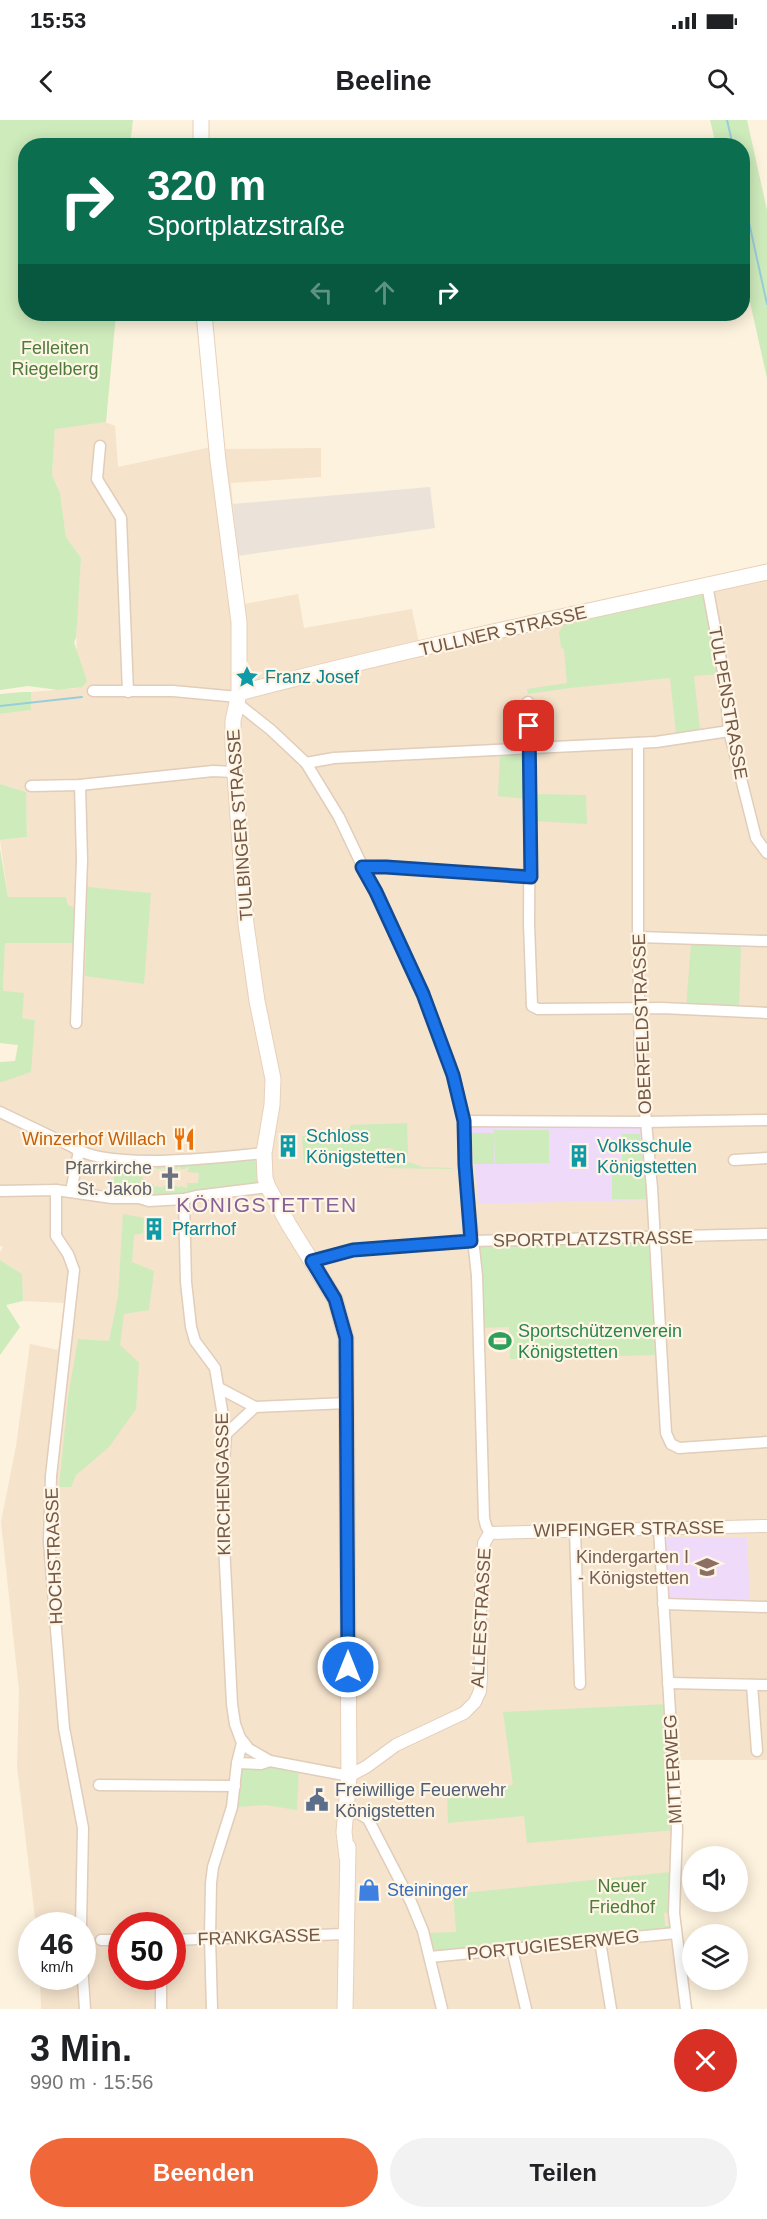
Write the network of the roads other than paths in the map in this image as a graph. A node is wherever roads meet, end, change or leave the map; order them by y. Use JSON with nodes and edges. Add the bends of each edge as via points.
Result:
{"nodes":[{"id":1,"x":201,"y":120,"type":"edge"},
{"id":2,"x":201,"y":138,"type":"edge"},
{"id":3,"x":205,"y":321,"type":"edge"},
{"id":4,"x":100,"y":446,"type":"dead end"},
{"id":5,"x":767,"y":572,"type":"edge"},
{"id":6,"x":707,"y":585,"type":"junction"},
{"id":7,"x":93,"y":691,"type":"dead end"},
{"id":8,"x":128,"y":692,"type":"junction"},
{"id":9,"x":238,"y":698,"type":"junction"},
{"id":10,"x":528,"y":702,"type":"dead end"},
{"id":11,"x":729,"y":731,"type":"junction"},
{"id":12,"x":638,"y":743,"type":"junction"},
{"id":13,"x":530,"y":750,"type":"junction"},
{"id":14,"x":306,"y":763,"type":"junction"},
{"id":15,"x":234,"y":772,"type":"junction"},
{"id":16,"x":80,"y":785,"type":"junction"},
{"id":17,"x":31,"y":786,"type":"dead end"},
{"id":18,"x":767,"y":853,"type":"edge"},
{"id":19,"x":362,"y":867,"type":"junction"},
{"id":20,"x":531,"y":877,"type":"junction"},
{"id":21,"x":638,"y":938,"type":"junction"},
{"id":22,"x":767,"y":941,"type":"edge"},
{"id":23,"x":639,"y":1009,"type":"junction"},
{"id":24,"x":767,"y":1013,"type":"edge"},
{"id":25,"x":76,"y":1023,"type":"dead end"},
{"id":26,"x":0,"y":1112,"type":"edge"},
{"id":27,"x":767,"y":1120,"type":"edge"},
{"id":28,"x":464,"y":1121,"type":"junction"},
{"id":29,"x":645,"y":1122,"type":"junction"},
{"id":30,"x":79,"y":1151,"type":"junction"},
{"id":31,"x":264,"y":1153,"type":"junction"},
{"id":32,"x":767,"y":1158,"type":"edge"},
{"id":33,"x":734,"y":1160,"type":"dead end"},
{"id":34,"x":260,"y":1188,"type":"junction"},
{"id":35,"x":56,"y":1190,"type":"junction"},
{"id":36,"x":0,"y":1191,"type":"edge"},
{"id":37,"x":71,"y":1191,"type":"junction"},
{"id":38,"x":184,"y":1199,"type":"junction"},
{"id":39,"x":767,"y":1234,"type":"edge"},
{"id":40,"x":655,"y":1238,"type":"junction"},
{"id":41,"x":471,"y":1241,"type":"junction"},
{"id":42,"x":312,"y":1261,"type":"junction"},
{"id":43,"x":219,"y":1388,"type":"junction"},
{"id":44,"x":347,"y":1403,"type":"junction"},
{"id":45,"x":255,"y":1407,"type":"junction"},
{"id":46,"x":226,"y":1434,"type":"junction"},
{"id":47,"x":767,"y":1442,"type":"edge"},
{"id":48,"x":767,"y":1526,"type":"edge"},
{"id":49,"x":659,"y":1529,"type":"junction"},
{"id":50,"x":575,"y":1531,"type":"junction"},
{"id":51,"x":490,"y":1533,"type":"junction"},
{"id":52,"x":663,"y":1604,"type":"junction"},
{"id":53,"x":767,"y":1607,"type":"edge"},
{"id":54,"x":668,"y":1683,"type":"junction"},
{"id":55,"x":580,"y":1684,"type":"dead end"},
{"id":56,"x":752,"y":1685,"type":"junction"},
{"id":57,"x":767,"y":1685,"type":"edge"},
{"id":58,"x":242,"y":1740,"type":"junction"},
{"id":59,"x":757,"y":1751,"type":"dead end"},
{"id":60,"x":270,"y":1761,"type":"junction"},
{"id":61,"x":237,"y":1763,"type":"junction"},
{"id":62,"x":350,"y":1776,"type":"junction"},
{"id":63,"x":99,"y":1785,"type":"dead end"},
{"id":64,"x":235,"y":1786,"type":"junction"},
{"id":65,"x":350,"y":1813,"type":"junction"},
{"id":66,"x":81,"y":1912,"type":"edge"},
{"id":67,"x":676,"y":1933,"type":"junction"},
{"id":68,"x":345,"y":1934,"type":"junction"},
{"id":69,"x":210,"y":1937,"type":"junction"},
{"id":70,"x":186,"y":1939,"type":"edge"},
{"id":71,"x":101,"y":1940,"type":"dead end"},
{"id":72,"x":108,"y":1940,"type":"edge"},
{"id":73,"x":600,"y":1941,"type":"junction"},
{"id":74,"x":513,"y":1949,"type":"junction"},
{"id":75,"x":430,"y":1957,"type":"junction"},
{"id":76,"x":84,"y":1990,"type":"edge"},
{"id":77,"x":161,"y":1990,"type":"edge"},
{"id":78,"x":85,"y":2009,"type":"edge"},
{"id":79,"x":161,"y":2009,"type":"edge"},
{"id":80,"x":212,"y":2009,"type":"edge"},
{"id":81,"x":345,"y":2009,"type":"edge"},
{"id":82,"x":442,"y":2009,"type":"edge"},
{"id":83,"x":526,"y":2009,"type":"edge"},
{"id":84,"x":611,"y":2009,"type":"edge"},
{"id":85,"x":686,"y":2009,"type":"edge"}],
"edges":[{"from":1,"to":2,"type":"main road"},
{"from":3,"to":9,"type":"main road","name":"TULBINGER STRASSE","via":[[239,622]]},
{"from":4,"to":8,"type":"street","via":[[97,478],[121,518]]},
{"from":5,"to":6,"type":"main road","name":"TULLNER STRASSE"},
{"from":6,"to":9,"type":"main road","name":"TULLNER STRASSE","via":[[318,673]]},
{"from":6,"to":11,"type":"street","name":"TULPENSTRASSE","via":[[724,677]]},
{"from":7,"to":8,"type":"street"},
{"from":8,"to":9,"type":"street","via":[[173,691]]},
{"from":9,"to":14,"type":"street"},
{"from":9,"to":15,"type":"main road","name":"TULBINGER STRASSE","via":[[233,721]]},
{"from":10,"to":13,"type":"street"},
{"from":11,"to":12,"type":"street"},
{"from":11,"to":18,"type":"street","name":"TULPENSTRASSE","via":[[756,838]]},
{"from":12,"to":13,"type":"street"},
{"from":12,"to":21,"type":"street","name":"OBERFELDSTRASSE"},
{"from":13,"to":14,"type":"street","via":[[334,758]]},
{"from":13,"to":20,"type":"street"},
{"from":14,"to":19,"type":"street","via":[[339,817]]},
{"from":15,"to":16,"type":"street","via":[[183,773]]},
{"from":15,"to":31,"type":"main road","name":"TULBINGER STRASSE","via":[[246,924],[273,1079]]},
{"from":16,"to":17,"type":"street"},
{"from":16,"to":25,"type":"street","via":[[82,860]]},
{"from":19,"to":20,"type":"street"},
{"from":19,"to":28,"type":"street","via":[[431,1013],[450,1063]]},
{"from":20,"to":23,"type":"street","via":[[532,1006]]},
{"from":21,"to":22,"type":"street"},
{"from":21,"to":23,"type":"street","name":"OBERFELDSTRASSE"},
{"from":23,"to":24,"type":"street"},
{"from":23,"to":29,"type":"street","name":"OBERFELDSTRASSE"},
{"from":26,"to":30,"type":"street"},
{"from":27,"to":29,"type":"street"},
{"from":28,"to":29,"type":"street"},
{"from":28,"to":41,"type":"street"},
{"from":29,"to":40,"type":"street","name":"OBERFELDSTRASSE"},
{"from":30,"to":31,"type":"street","via":[[121,1159],[192,1160]]},
{"from":30,"to":37,"type":"street"},
{"from":31,"to":34,"type":"main road","name":"TULBINGER STRASSE","via":[[265,1178]]},
{"from":32,"to":33,"type":"street"},
{"from":34,"to":38,"type":"street"},
{"from":34,"to":42,"type":"main road"},
{"from":35,"to":36,"type":"street"},
{"from":35,"to":37,"type":"street"},
{"from":35,"to":66,"type":"street","name":"HOCHSTRASSE","via":[[56,1236],[74,1270],[51,1476],[49,1542],[64,1728],[83,1828]]},
{"from":37,"to":38,"type":"street","via":[[112,1198]]},
{"from":38,"to":43,"type":"street","name":"KIRCHENGASSE","via":[[191,1327],[195,1341],[215,1368]]},
{"from":39,"to":40,"type":"street","name":"SPORTPLATZSTRASSE"},
{"from":40,"to":41,"type":"street","name":"SPORTPLATZSTRASSE"},
{"from":40,"to":47,"type":"street","name":"OBERFELDSTRASSE","via":[[669,1441],[674,1447],[684,1448]]},
{"from":41,"to":42,"type":"street","name":"SPORTPLATZSTRASSE","via":[[353,1250]]},
{"from":41,"to":51,"type":"street","via":[[477,1276],[484,1518]]},
{"from":42,"to":44,"type":"main road","via":[[335,1299],[343,1324]]},
{"from":43,"to":45,"type":"street"},
{"from":43,"to":46,"type":"street","name":"KIRCHENGASSE"},
{"from":44,"to":45,"type":"street"},
{"from":44,"to":62,"type":"main road"},
{"from":45,"to":46,"type":"street"},
{"from":46,"to":58,"type":"street","name":"KIRCHENGASSE","via":[[222,1477],[232,1704]]},
{"from":48,"to":49,"type":"street","name":"WIPFINGER STRASSE"},
{"from":49,"to":50,"type":"street","name":"WIPFINGER STRASSE"},
{"from":49,"to":52,"type":"street","name":"MITTERWEG"},
{"from":50,"to":51,"type":"street","name":"WIPFINGER STRASSE"},
{"from":50,"to":55,"type":"street"},
{"from":51,"to":62,"type":"street","name":"ALLEESTRASSE","via":[[484,1544],[481,1678],[475,1702],[459,1715],[396,1744]]},
{"from":52,"to":53,"type":"street"},
{"from":52,"to":54,"type":"street","name":"MITTERWEG"},
{"from":54,"to":56,"type":"street"},
{"from":54,"to":67,"type":"street","name":"MITTERWEG","via":[[676,1828]]},
{"from":56,"to":57,"type":"street"},
{"from":56,"to":59,"type":"street"},
{"from":58,"to":60,"type":"street","via":[[252,1752]]},
{"from":58,"to":61,"type":"street","name":"KIRCHENGASSE"},
{"from":60,"to":61,"type":"street"},
{"from":60,"to":62,"type":"street"},
{"from":61,"to":64,"type":"street","name":"KIRCHENGASSE"},
{"from":62,"to":65,"type":"main road"},
{"from":63,"to":64,"type":"street"},
{"from":64,"to":69,"type":"street","name":"KIRCHENGASSE","via":[[213,1868]]},
{"from":65,"to":68,"type":"main road","via":[[344,1838]]},
{"from":65,"to":75,"type":"street","via":[[368,1819],[411,1902]]},
{"from":67,"to":73,"type":"street","name":"PORTUGIESERWEG"},
{"from":67,"to":85,"type":"street","name":"MITTERWEG"},
{"from":68,"to":69,"type":"street","name":"FRANKGASSE"},
{"from":68,"to":81,"type":"main road"},
{"from":69,"to":70,"type":"street","name":"FRANKGASSE"},
{"from":69,"to":80,"type":"street","name":"KIRCHENGASSE"},
{"from":71,"to":72,"type":"street"},
{"from":73,"to":74,"type":"street","name":"PORTUGIESERWEG"},
{"from":73,"to":84,"type":"street"},
{"from":74,"to":75,"type":"street","name":"PORTUGIESERWEG"},
{"from":74,"to":83,"type":"street"},
{"from":75,"to":82,"type":"street"},
{"from":76,"to":78,"type":"street"},
{"from":77,"to":79,"type":"street"}]}
